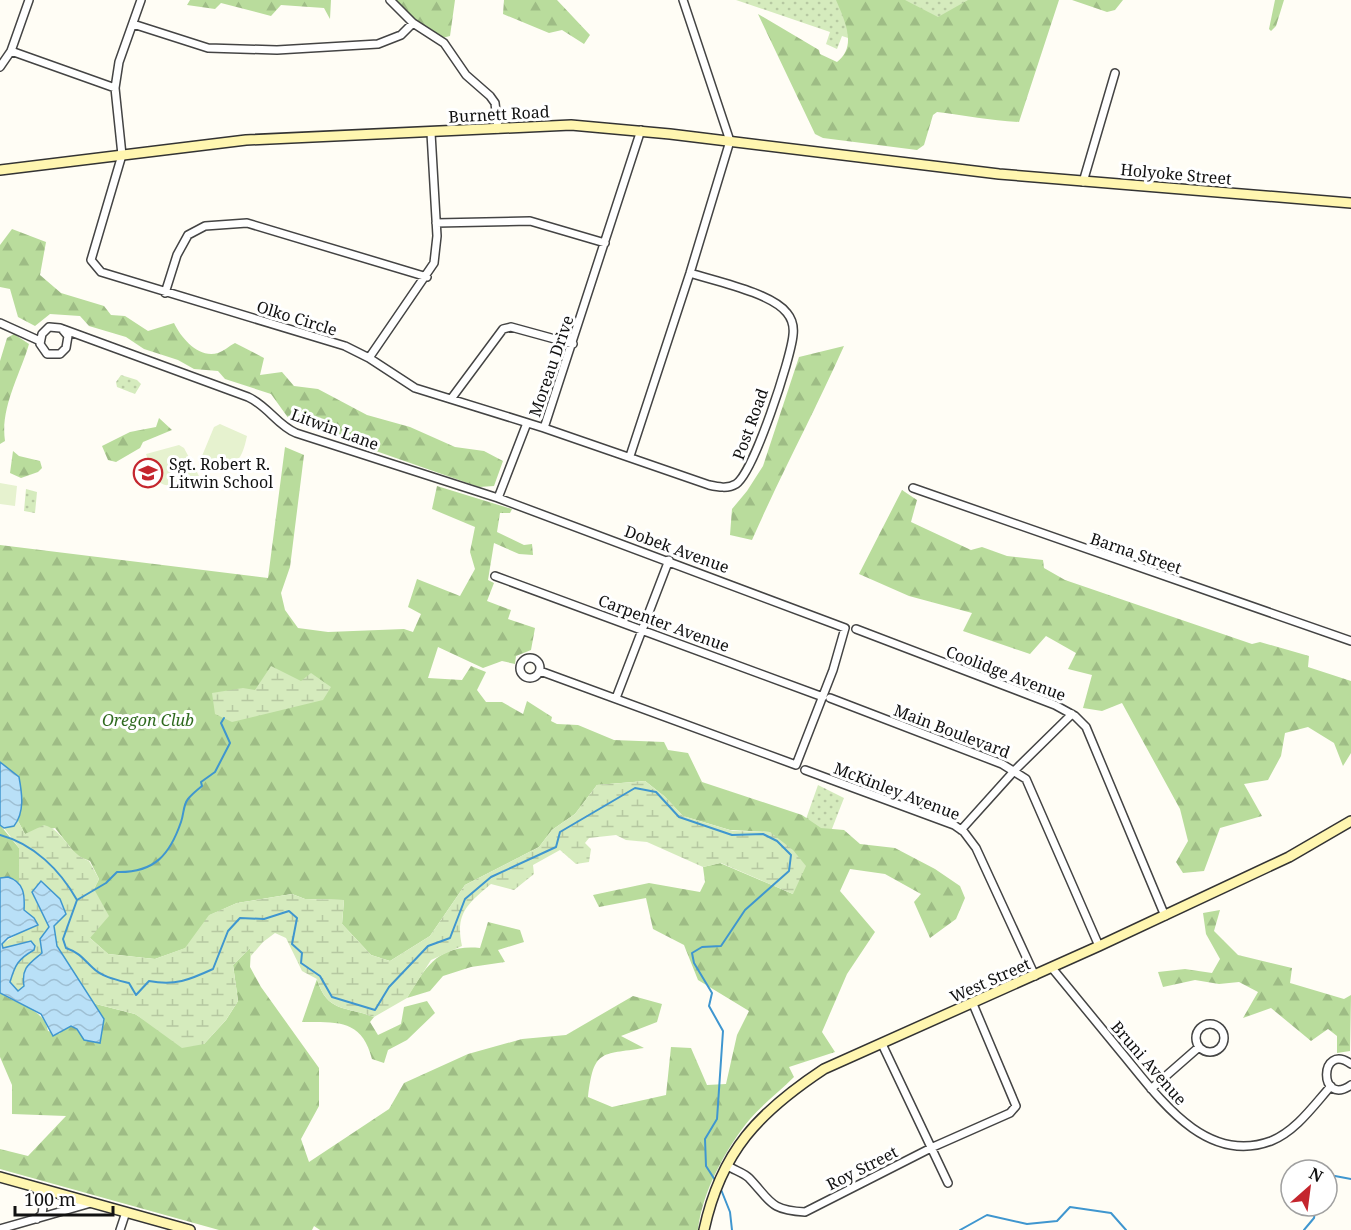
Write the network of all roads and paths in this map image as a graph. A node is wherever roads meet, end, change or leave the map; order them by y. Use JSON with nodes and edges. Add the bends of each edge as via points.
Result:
{"nodes":[{"id":1,"x":29,"y":0,"type":"edge"},
{"id":2,"x":141,"y":0,"type":"edge"},
{"id":3,"x":390,"y":0,"type":"edge"},
{"id":4,"x":684,"y":0,"type":"edge"},
{"id":5,"x":413,"y":23,"type":"junction"},
{"id":6,"x":133,"y":24,"type":"junction"},
{"id":7,"x":10,"y":51,"type":"junction"},
{"id":8,"x":0,"y":67,"type":"edge"},
{"id":9,"x":1115,"y":73,"type":"dead end"},
{"id":10,"x":115,"y":88,"type":"junction"},
{"id":11,"x":498,"y":129,"type":"junction"},
{"id":12,"x":641,"y":130,"type":"junction"},
{"id":13,"x":431,"y":132,"type":"junction"},
{"id":14,"x":730,"y":141,"type":"junction"},
{"id":15,"x":122,"y":155,"type":"junction"},
{"id":16,"x":0,"y":170,"type":"edge"},
{"id":17,"x":999,"y":174,"type":"joint"},
{"id":18,"x":1083,"y":182,"type":"junction"},
{"id":19,"x":1351,"y":203,"type":"edge"},
{"id":20,"x":436,"y":223,"type":"junction"},
{"id":21,"x":605,"y":243,"type":"junction"},
{"id":22,"x":690,"y":273,"type":"junction"},
{"id":23,"x":427,"y":277,"type":"junction"},
{"id":24,"x":165,"y":293,"type":"junction"},
{"id":25,"x":0,"y":323,"type":"edge"},
{"id":26,"x":62,"y":329,"type":"junction"},
{"id":27,"x":40,"y":341,"type":"junction"},
{"id":28,"x":573,"y":344,"type":"junction"},
{"id":29,"x":369,"y":358,"type":"junction"},
{"id":30,"x":451,"y":399,"type":"junction"},
{"id":31,"x":527,"y":423,"type":"junction"},
{"id":32,"x":544,"y":429,"type":"junction"},
{"id":33,"x":630,"y":456,"type":"junction"},
{"id":34,"x":913,"y":488,"type":"dead end"},
{"id":35,"x":498,"y":498,"type":"junction"},
{"id":36,"x":669,"y":560,"type":"junction"},
{"id":37,"x":495,"y":576,"type":"dead end"},
{"id":38,"x":642,"y":628,"type":"junction"},
{"id":39,"x":856,"y":630,"type":"dead end"},
{"id":40,"x":1351,"y":641,"type":"edge"},
{"id":41,"x":540,"y":671,"type":"dead end"},
{"id":42,"x":826,"y":697,"type":"junction"},
{"id":43,"x":616,"y":698,"type":"junction"},
{"id":44,"x":1072,"y":714,"type":"junction"},
{"id":45,"x":805,"y":770,"type":"dead end"},
{"id":46,"x":1015,"y":770,"type":"junction"},
{"id":47,"x":1351,"y":821,"type":"edge"},
{"id":48,"x":961,"y":830,"type":"junction"},
{"id":49,"x":1165,"y":916,"type":"junction"},
{"id":50,"x":1099,"y":946,"type":"junction"},
{"id":51,"x":1052,"y":968,"type":"junction"},
{"id":52,"x":1035,"y":976,"type":"junction"},
{"id":53,"x":973,"y":1004,"type":"junction"},
{"id":54,"x":882,"y":1044,"type":"junction"},
{"id":55,"x":1199,"y":1047,"type":"junction"},
{"id":56,"x":1351,"y":1063,"type":"edge"},
{"id":57,"x":1351,"y":1085,"type":"edge"},
{"id":58,"x":1331,"y":1086,"type":"junction"},
{"id":59,"x":1151,"y":1089,"type":"junction"},
{"id":60,"x":933,"y":1147,"type":"junction"},
{"id":61,"x":728,"y":1166,"type":"junction"},
{"id":62,"x":0,"y":1177,"type":"edge"},
{"id":63,"x":948,"y":1182,"type":"dead end"},
{"id":64,"x":33,"y":1186,"type":"junction"},
{"id":65,"x":91,"y":1203,"type":"junction"},
{"id":66,"x":126,"y":1212,"type":"junction"},
{"id":67,"x":35,"y":1221,"type":"junction"},
{"id":68,"x":0,"y":1229,"type":"edge"},
{"id":69,"x":120,"y":1230,"type":"edge"},
{"id":70,"x":190,"y":1230,"type":"edge"},
{"id":71,"x":704,"y":1230,"type":"edge"}],
"edges":[{"from":1,"to":7,"type":"street"},
{"from":2,"to":6,"type":"street"},
{"from":3,"to":5,"type":"street"},
{"from":4,"to":14,"type":"street"},
{"from":5,"to":6,"type":"street","via":[[401,35],[378,44],[277,50],[208,48]]},
{"from":5,"to":11,"type":"street","via":[[444,44],[466,75],[490,96],[495,103]]},
{"from":6,"to":10,"type":"street","via":[[119,62]]},
{"from":7,"to":8,"type":"street"},
{"from":7,"to":10,"type":"street"},
{"from":9,"to":18,"type":"street"},
{"from":10,"to":15,"type":"street"},
{"from":11,"to":12,"type":"main road","name":"Burnett Road","via":[[571,125]]},
{"from":11,"to":13,"type":"main road","name":"Burnett Road"},
{"from":12,"to":14,"type":"main road","name":"Burnett Road"},
{"from":12,"to":21,"type":"street","name":"Moreau Drive"},
{"from":13,"to":15,"type":"main road","name":"Burnett Road","via":[[246,140]]},
{"from":13,"to":20,"type":"street"},
{"from":14,"to":17,"type":"main road","name":"Burnett Road"},
{"from":14,"to":22,"type":"street"},
{"from":15,"to":16,"type":"main road","name":"Burnett Road"},
{"from":15,"to":24,"type":"street","name":"Olko Circle","via":[[91,261],[101,272]]},
{"from":17,"to":18,"type":"main road","name":"Holyoke Street"},
{"from":18,"to":19,"type":"main road","name":"Holyoke Street"},
{"from":20,"to":21,"type":"street","via":[[530,220]]},
{"from":20,"to":23,"type":"street","via":[[434,264]]},
{"from":21,"to":28,"type":"street","name":"Moreau Drive"},
{"from":22,"to":33,"type":"street"},
{"from":22,"to":33,"type":"street","name":"Post Road","via":[[769,300],[790,318],[793,337],[765,428],[744,476],[730,487],[710,485]]},
{"from":23,"to":24,"type":"street","via":[[247,223],[205,226],[188,236],[177,255]]},
{"from":23,"to":29,"type":"street"},
{"from":24,"to":29,"type":"street","name":"Olko Circle","via":[[345,346]]},
{"from":25,"to":27,"type":"street"},
{"from":26,"to":27,"type":"street","via":[[47,328]]},
{"from":26,"to":27,"type":"street","via":[[68,342],[60,354],[48,354]]},
{"from":26,"to":35,"type":"street","name":"Litwin Lane","via":[[248,397],[296,433]]},
{"from":28,"to":30,"type":"street","via":[[511,327],[503,329]]},
{"from":28,"to":32,"type":"street","name":"Moreau Drive"},
{"from":29,"to":30,"type":"street","name":"Moreau Drive","via":[[415,388]]},
{"from":30,"to":31,"type":"street","name":"Moreau Drive"},
{"from":31,"to":32,"type":"street","name":"Moreau Drive"},
{"from":31,"to":35,"type":"street"},
{"from":32,"to":33,"type":"street","name":"Post Road"},
{"from":34,"to":40,"type":"street","name":"Barna Street"},
{"from":35,"to":36,"type":"street","name":"Dobek Avenue"},
{"from":36,"to":38,"type":"street"},
{"from":36,"to":42,"type":"street","name":"Dobek Avenue","via":[[845,628]]},
{"from":37,"to":38,"type":"street","name":"Carpenter Avenue"},
{"from":38,"to":42,"type":"street","name":"Carpenter Avenue"},
{"from":38,"to":43,"type":"street"},
{"from":39,"to":44,"type":"street","name":"Coolidge Avenue"},
{"from":41,"to":43,"type":"street"},
{"from":42,"to":43,"type":"street","via":[[796,765]]},
{"from":42,"to":46,"type":"street","name":"Main Boulevard"},
{"from":44,"to":46,"type":"street"},
{"from":44,"to":49,"type":"street","name":"Coolidge Avenue","via":[[1086,727]]},
{"from":45,"to":48,"type":"street","name":"McKinley Avenue"},
{"from":46,"to":48,"type":"street"},
{"from":46,"to":50,"type":"street","name":"Main Boulevard","via":[[1032,788]]},
{"from":47,"to":49,"type":"main road","name":"West Street","via":[[1289,857]]},
{"from":48,"to":52,"type":"street","name":"McKinley Avenue","via":[[976,848]]},
{"from":49,"to":50,"type":"main road","name":"West Street"},
{"from":50,"to":51,"type":"main road","name":"West Street"},
{"from":51,"to":52,"type":"main road","name":"West Street"},
{"from":51,"to":59,"type":"street","name":"Bruni Avenue"},
{"from":52,"to":53,"type":"main road","name":"West Street"},
{"from":53,"to":54,"type":"main road","name":"West Street"},
{"from":53,"to":60,"type":"street","name":"Roy Street","via":[[1016,1106],[1010,1113]]},
{"from":54,"to":60,"type":"street"},
{"from":54,"to":61,"type":"main road","name":"West Street","via":[[824,1070],[785,1095],[747,1133]]},
{"from":55,"to":55,"type":"street","via":[[1209,1052],[1219,1049],[1224,1040],[1221,1029],[1212,1024],[1201,1027],[1196,1037]]},
{"from":55,"to":59,"type":"street"},
{"from":56,"to":58,"type":"street","via":[[1337,1060],[1329,1065],[1326,1074]]},
{"from":57,"to":58,"type":"street","via":[[1342,1089]]},
{"from":58,"to":59,"type":"street","name":"Bruni Avenue","via":[[1282,1135],[1265,1143],[1245,1145],[1198,1132]]},
{"from":60,"to":61,"type":"street","name":"Roy Street","via":[[805,1212],[783,1211],[763,1197],[748,1177]]},
{"from":60,"to":63,"type":"street"},
{"from":61,"to":71,"type":"main road","name":"West Street"},
{"from":62,"to":64,"type":"main road"},
{"from":64,"to":65,"type":"main road"},
{"from":64,"to":67,"type":"street","via":[[44,1200],[42,1214]]},
{"from":65,"to":66,"type":"main road"},
{"from":65,"to":67,"type":"street"},
{"from":66,"to":69,"type":"street"},
{"from":66,"to":70,"type":"main road"},
{"from":67,"to":68,"type":"street"}]}
